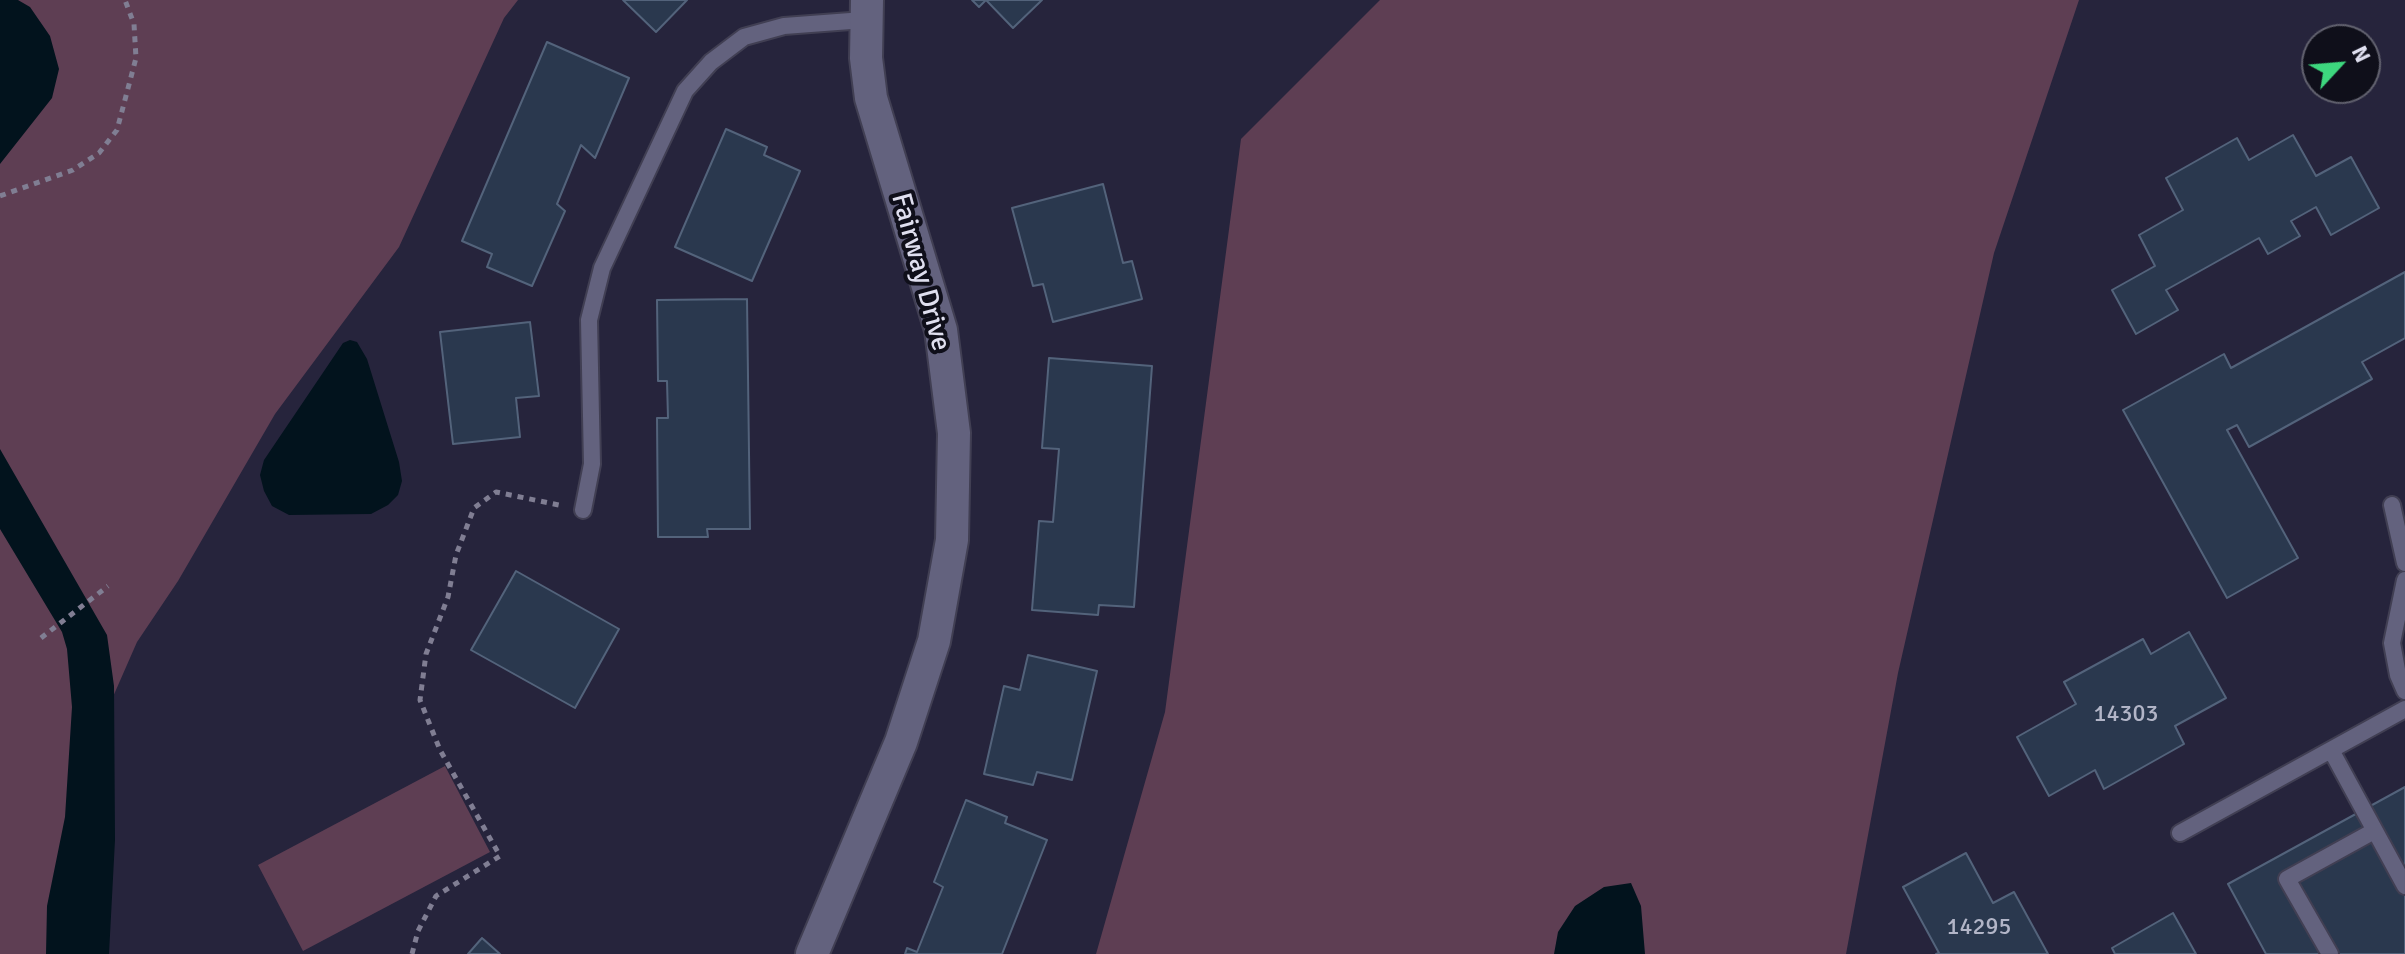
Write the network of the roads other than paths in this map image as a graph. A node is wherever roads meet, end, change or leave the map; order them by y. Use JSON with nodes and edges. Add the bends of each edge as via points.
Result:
{"nodes":[{"id":1,"x":866,"y":10,"type":"edge"},
{"id":2,"x":2392,"y":505,"type":"dead end"},
{"id":3,"x":583,"y":510,"type":"road end"},
{"id":4,"x":2405,"y":563,"type":"edge"},
{"id":5,"x":2405,"y":580,"type":"edge"},
{"id":6,"x":2405,"y":691,"type":"edge"},
{"id":7,"x":2405,"y":709,"type":"edge"},
{"id":8,"x":2331,"y":750,"type":"junction"},
{"id":9,"x":2374,"y":831,"type":"junction"},
{"id":10,"x":2180,"y":833,"type":"dead end"},
{"id":11,"x":2405,"y":886,"type":"edge"},
{"id":12,"x":812,"y":954,"type":"edge"},
{"id":13,"x":2330,"y":954,"type":"edge"}],
"edges":[{"from":1,"to":3,"type":"lane","via":[[744,37],[685,91],[602,268],[589,320],[592,464]]},
{"from":1,"to":12,"type":"street","name":"Fairway Drive","via":[[871,98],[941,330],[954,433],[952,540],[934,641],[901,742]]},
{"from":2,"to":4,"type":"lane"},
{"from":5,"to":6,"type":"lane","via":[[2392,643]]},
{"from":7,"to":8,"type":"lane"},
{"from":8,"to":9,"type":"lane"},
{"from":8,"to":10,"type":"lane"},
{"from":9,"to":11,"type":"lane"},
{"from":9,"to":13,"type":"lane","via":[[2287,879]]}]}
